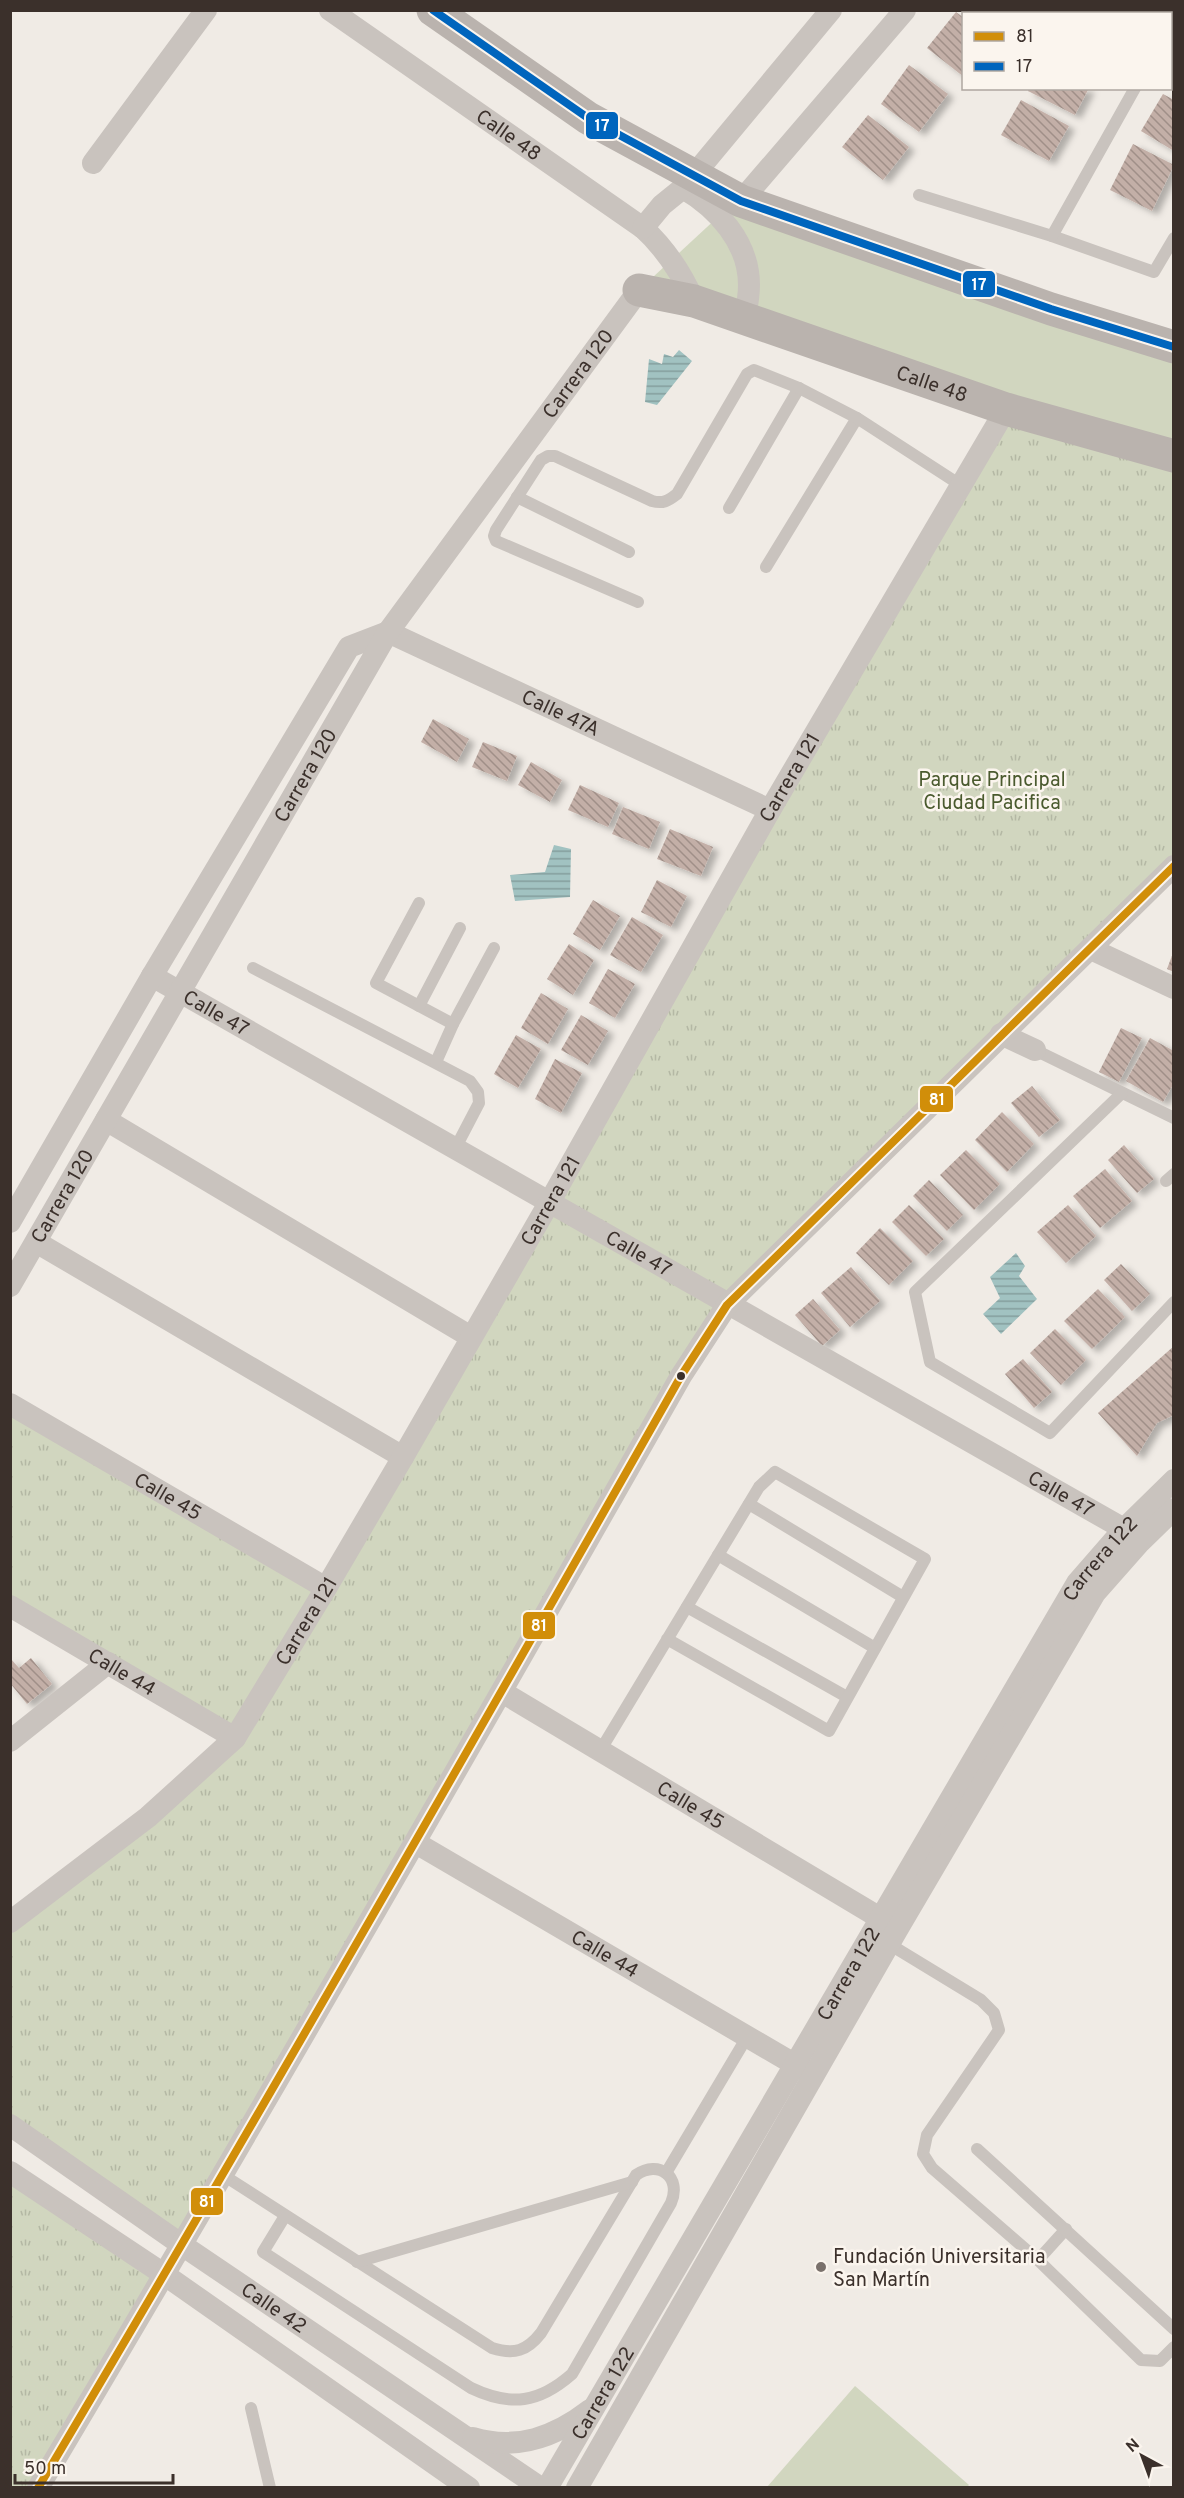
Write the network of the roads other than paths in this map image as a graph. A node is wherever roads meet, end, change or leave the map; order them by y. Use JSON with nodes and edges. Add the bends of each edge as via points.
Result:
{"nodes":[{"id":1,"x":206,"y":10,"type":"edge"},
{"id":2,"x":330,"y":10,"type":"edge"},
{"id":3,"x":433,"y":10,"type":"edge"},
{"id":4,"x":831,"y":10,"type":"edge"},
{"id":5,"x":905,"y":10,"type":"edge"},
{"id":6,"x":1134,"y":90,"type":"edge"},
{"id":7,"x":93,"y":163,"type":"dead end"},
{"id":8,"x":689,"y":182,"type":"junction"},
{"id":9,"x":919,"y":195,"type":"dead end"},
{"id":10,"x":741,"y":201,"type":"junction"},
{"id":11,"x":643,"y":228,"type":"junction"},
{"id":12,"x":1052,"y":236,"type":"junction"},
{"id":13,"x":1173,"y":238,"type":"edge"},
{"id":14,"x":639,"y":290,"type":"joint"},
{"id":15,"x":694,"y":301,"type":"junction"},
{"id":16,"x":746,"y":318,"type":"junction"},
{"id":17,"x":1173,"y":347,"type":"edge"},
{"id":18,"x":799,"y":388,"type":"junction"},
{"id":19,"x":1006,"y":409,"type":"junction"},
{"id":20,"x":857,"y":418,"type":"junction"},
{"id":21,"x":1173,"y":456,"type":"edge"},
{"id":22,"x":962,"y":486,"type":"junction"},
{"id":23,"x":517,"y":497,"type":"junction"},
{"id":24,"x":729,"y":508,"type":"dead end"},
{"id":25,"x":629,"y":552,"type":"dead end"},
{"id":26,"x":766,"y":567,"type":"dead end"},
{"id":27,"x":638,"y":602,"type":"dead end"},
{"id":28,"x":388,"y":632,"type":"junction"},
{"id":29,"x":770,"y":810,"type":"junction"},
{"id":30,"x":1173,"y":866,"type":"edge"},
{"id":31,"x":418,"y":903,"type":"dead end"},
{"id":32,"x":460,"y":928,"type":"dead end"},
{"id":33,"x":494,"y":948,"type":"dead end"},
{"id":34,"x":1091,"y":949,"type":"junction"},
{"id":35,"x":253,"y":968,"type":"dead end"},
{"id":36,"x":152,"y":976,"type":"junction"},
{"id":37,"x":1173,"y":988,"type":"edge"},
{"id":38,"x":179,"y":992,"type":"junction"},
{"id":39,"x":419,"y":1006,"type":"junction"},
{"id":40,"x":453,"y":1024,"type":"junction"},
{"id":41,"x":1001,"y":1034,"type":"junction"},
{"id":42,"x":1035,"y":1050,"type":"joint"},
{"id":43,"x":436,"y":1062,"type":"junction"},
{"id":44,"x":1122,"y":1093,"type":"junction"},
{"id":45,"x":1173,"y":1118,"type":"edge"},
{"id":46,"x":106,"y":1120,"type":"junction"},
{"id":47,"x":455,"y":1149,"type":"junction"},
{"id":48,"x":549,"y":1203,"type":"junction"},
{"id":49,"x":10,"y":1222,"type":"edge"},
{"id":50,"x":36,"y":1242,"type":"junction"},
{"id":51,"x":10,"y":1286,"type":"edge"},
{"id":52,"x":1173,"y":1302,"type":"edge"},
{"id":53,"x":727,"y":1305,"type":"junction"},
{"id":54,"x":471,"y":1336,"type":"junction"},
{"id":55,"x":10,"y":1404,"type":"edge"},
{"id":56,"x":403,"y":1457,"type":"junction"},
{"id":57,"x":1173,"y":1480,"type":"edge"},
{"id":58,"x":749,"y":1504,"type":"junction"},
{"id":59,"x":1173,"y":1509,"type":"edge"},
{"id":60,"x":1132,"y":1535,"type":"junction"},
{"id":61,"x":718,"y":1555,"type":"junction"},
{"id":62,"x":326,"y":1588,"type":"junction"},
{"id":63,"x":903,"y":1598,"type":"junction"},
{"id":64,"x":10,"y":1606,"type":"edge"},
{"id":65,"x":687,"y":1607,"type":"junction"},
{"id":66,"x":667,"y":1639,"type":"junction"},
{"id":67,"x":875,"y":1648,"type":"junction"},
{"id":68,"x":108,"y":1663,"type":"junction"},
{"id":69,"x":502,"y":1692,"type":"junction"},
{"id":70,"x":847,"y":1697,"type":"junction"},
{"id":71,"x":235,"y":1738,"type":"junction"},
{"id":72,"x":10,"y":1741,"type":"edge"},
{"id":73,"x":600,"y":1751,"type":"junction"},
{"id":74,"x":416,"y":1843,"type":"junction"},
{"id":75,"x":880,"y":1918,"type":"junction"},
{"id":76,"x":10,"y":1922,"type":"edge"},
{"id":77,"x":889,"y":1944,"type":"junction"},
{"id":78,"x":747,"y":2037,"type":"junction"},
{"id":79,"x":803,"y":2070,"type":"junction"},
{"id":80,"x":10,"y":2125,"type":"edge"},
{"id":81,"x":977,"y":2149,"type":"dead end"},
{"id":82,"x":10,"y":2172,"type":"edge"},
{"id":83,"x":666,"y":2173,"type":"junction"},
{"id":84,"x":223,"y":2175,"type":"junction"},
{"id":85,"x":632,"y":2182,"type":"junction"},
{"id":86,"x":285,"y":2216,"type":"junction"},
{"id":87,"x":1066,"y":2229,"type":"junction"},
{"id":88,"x":182,"y":2245,"type":"junction"},
{"id":89,"x":1038,"y":2260,"type":"junction"},
{"id":90,"x":357,"y":2262,"type":"junction"},
{"id":91,"x":165,"y":2275,"type":"junction"},
{"id":92,"x":1173,"y":2329,"type":"edge"},
{"id":93,"x":1173,"y":2347,"type":"edge"},
{"id":94,"x":596,"y":2406,"type":"junction"},
{"id":95,"x":251,"y":2408,"type":"dead end"},
{"id":96,"x":460,"y":2434,"type":"junction"},
{"id":97,"x":446,"y":2470,"type":"junction"},
{"id":98,"x":38,"y":2487,"type":"edge"},
{"id":99,"x":270,"y":2487,"type":"edge"},
{"id":100,"x":464,"y":2487,"type":"edge"},
{"id":101,"x":469,"y":2487,"type":"edge"},
{"id":102,"x":541,"y":2487,"type":"edge"},
{"id":103,"x":547,"y":2487,"type":"edge"},
{"id":104,"x":576,"y":2487,"type":"edge"}],
"edges":[{"from":1,"to":7,"type":"street"},
{"from":2,"to":11,"type":"street","name":"Calle 48"},
{"from":3,"to":8,"type":"main road","via":[[588,118]]},
{"from":4,"to":8,"type":"street"},
{"from":5,"to":10,"type":"street"},
{"from":6,"to":12,"type":"lane"},
{"from":8,"to":10,"type":"main road"},
{"from":8,"to":11,"type":"street"},
{"from":8,"to":16,"type":"street","via":[[720,215],[742,249],[749,283]]},
{"from":9,"to":12,"type":"lane"},
{"from":10,"to":17,"type":"main road","via":[[1051,309]]},
{"from":11,"to":15,"type":"street","name":"Calle 48","via":[[663,247]]},
{"from":12,"to":13,"type":"lane","via":[[1154,272]]},
{"from":14,"to":15,"type":"main road","name":"Calle 48"},
{"from":14,"to":28,"type":"street","name":"Carrera 120"},
{"from":15,"to":16,"type":"main road","name":"Calle 48"},
{"from":16,"to":19,"type":"main road","name":"Calle 48"},
{"from":18,"to":20,"type":"lane"},
{"from":18,"to":23,"type":"lane","via":[[760,371],[747,374],[670,500],[652,501],[555,456],[541,460]]},
{"from":18,"to":24,"type":"lane"},
{"from":19,"to":21,"type":"main road","name":"Calle 48"},
{"from":19,"to":22,"type":"street","name":"Carrera 121"},
{"from":20,"to":22,"type":"lane"},
{"from":20,"to":26,"type":"lane"},
{"from":22,"to":29,"type":"street","name":"Carrera 121"},
{"from":23,"to":25,"type":"lane"},
{"from":23,"to":27,"type":"lane","via":[[496,530],[496,541]]},
{"from":28,"to":29,"type":"street","name":"Calle 47A"},
{"from":28,"to":36,"type":"street","name":"Carrera 120","via":[[349,647]]},
{"from":28,"to":38,"type":"street","name":"Carrera 120"},
{"from":29,"to":48,"type":"street","name":"Carrera 121"},
{"from":30,"to":34,"type":"street"},
{"from":31,"to":39,"type":"lane","via":[[376,983]]},
{"from":32,"to":39,"type":"lane"},
{"from":33,"to":40,"type":"lane"},
{"from":34,"to":37,"type":"street"},
{"from":34,"to":41,"type":"street"},
{"from":35,"to":43,"type":"lane"},
{"from":36,"to":38,"type":"street","name":"Calle 47"},
{"from":36,"to":49,"type":"street","name":"Carrera 120"},
{"from":38,"to":46,"type":"street","name":"Carrera 120"},
{"from":38,"to":47,"type":"street","name":"Calle 47"},
{"from":39,"to":40,"type":"lane"},
{"from":40,"to":43,"type":"lane"},
{"from":41,"to":42,"type":"street"},
{"from":41,"to":53,"type":"street"},
{"from":42,"to":44,"type":"lane"},
{"from":43,"to":47,"type":"lane","via":[[470,1081],[478,1092],[479,1103]]},
{"from":44,"to":45,"type":"lane"},
{"from":44,"to":52,"type":"lane","via":[[915,1292],[930,1362],[1050,1433]]},
{"from":46,"to":50,"type":"street","name":"Carrera 120"},
{"from":46,"to":54,"type":"street"},
{"from":47,"to":48,"type":"street","name":"Calle 47"},
{"from":48,"to":53,"type":"street","name":"Calle 47"},
{"from":48,"to":54,"type":"street","name":"Carrera 121"},
{"from":50,"to":51,"type":"street","name":"Carrera 120"},
{"from":50,"to":56,"type":"street"},
{"from":53,"to":60,"type":"street","name":"Calle 47"},
{"from":53,"to":69,"type":"street","via":[[681,1376]]},
{"from":54,"to":56,"type":"street","name":"Carrera 121"},
{"from":55,"to":62,"type":"street","name":"Calle 45"},
{"from":56,"to":62,"type":"street","name":"Carrera 121"},
{"from":57,"to":60,"type":"street","name":"Carrera 122"},
{"from":58,"to":61,"type":"lane"},
{"from":58,"to":63,"type":"lane"},
{"from":58,"to":63,"type":"lane","via":[[775,1472],[925,1559]]},
{"from":59,"to":60,"type":"street","name":"Carrera 122"},
{"from":60,"to":75,"type":"street","name":"Carrera 122","via":[[1077,1583]]},
{"from":60,"to":77,"type":"street","name":"Carrera 122"},
{"from":61,"to":65,"type":"lane"},
{"from":61,"to":67,"type":"lane"},
{"from":62,"to":71,"type":"street","name":"Carrera 121"},
{"from":63,"to":67,"type":"lane"},
{"from":64,"to":68,"type":"street","name":"Calle 44"},
{"from":65,"to":66,"type":"lane"},
{"from":65,"to":70,"type":"lane"},
{"from":66,"to":70,"type":"lane","via":[[829,1731]]},
{"from":66,"to":73,"type":"lane"},
{"from":67,"to":70,"type":"lane"},
{"from":68,"to":71,"type":"street","name":"Calle 44"},
{"from":68,"to":72,"type":"street"},
{"from":69,"to":73,"type":"street","name":"Calle 45"},
{"from":69,"to":74,"type":"street"},
{"from":71,"to":76,"type":"street","name":"Carrera 121","via":[[148,1817]]},
{"from":73,"to":75,"type":"street","name":"Calle 45"},
{"from":74,"to":78,"type":"street","name":"Calle 44"},
{"from":74,"to":84,"type":"street"},
{"from":75,"to":79,"type":"street","name":"Carrera 122"},
{"from":77,"to":79,"type":"street","name":"Carrera 122"},
{"from":77,"to":89,"type":"lane","via":[[981,2000],[994,2013],[999,2030],[927,2135],[923,2154],[932,2168]]},
{"from":78,"to":79,"type":"street","name":"Calle 44"},
{"from":78,"to":83,"type":"lane"},
{"from":79,"to":94,"type":"street","name":"Carrera 122"},
{"from":79,"to":104,"type":"street","name":"Carrera 122"},
{"from":80,"to":88,"type":"street","name":"Calle 42"},
{"from":81,"to":87,"type":"lane"},
{"from":82,"to":91,"type":"street"},
{"from":83,"to":85,"type":"lane","via":[[651,2168],[636,2175]]},
{"from":83,"to":86,"type":"lane","via":[[674,2190],[670,2203],[572,2374],[542,2395],[524,2400],[488,2396],[471,2388],[263,2252]]},
{"from":84,"to":86,"type":"lane"},
{"from":84,"to":88,"type":"street"},
{"from":85,"to":90,"type":"lane"},
{"from":85,"to":90,"type":"lane","via":[[541,2333],[532,2345],[520,2351],[506,2353],[492,2348]]},
{"from":86,"to":90,"type":"lane"},
{"from":87,"to":89,"type":"lane"},
{"from":87,"to":92,"type":"lane"},
{"from":88,"to":91,"type":"street"},
{"from":88,"to":96,"type":"street","name":"Calle 42"},
{"from":89,"to":93,"type":"lane","via":[[1141,2360],[1160,2361]]},
{"from":91,"to":97,"type":"street"},
{"from":91,"to":98,"type":"street"},
{"from":94,"to":96,"type":"street","via":[[546,2437],[518,2444],[488,2443]]},
{"from":94,"to":103,"type":"street","name":"Carrera 122"},
{"from":95,"to":99,"type":"lane"},
{"from":96,"to":102,"type":"street","name":"Calle 42"},
{"from":97,"to":100,"type":"street"},
{"from":97,"to":101,"type":"street"}]}
